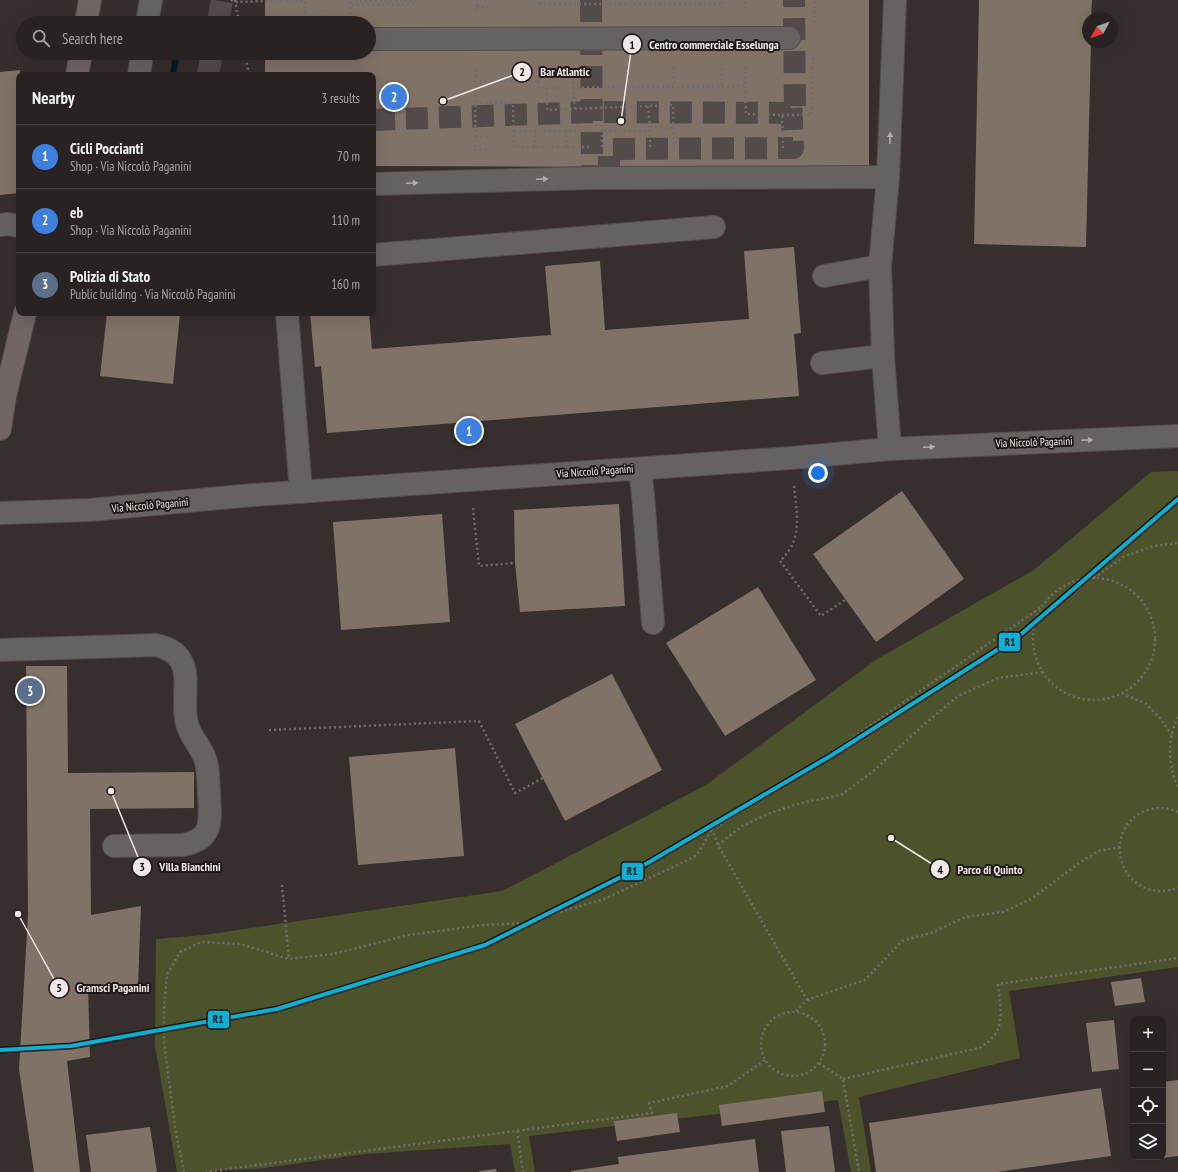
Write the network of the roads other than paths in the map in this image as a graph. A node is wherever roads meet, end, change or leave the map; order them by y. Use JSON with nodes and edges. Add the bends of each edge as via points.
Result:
{"nodes":[{"id":1,"x":90,"y":0,"type":"edge"},
{"id":2,"x":151,"y":0,"type":"edge"},
{"id":3,"x":895,"y":0,"type":"edge"},
{"id":4,"x":87,"y":16,"type":"edge"},
{"id":5,"x":148,"y":16,"type":"edge"},
{"id":6,"x":789,"y":38,"type":"dead end"},
{"id":7,"x":376,"y":39,"type":"edge"},
{"id":8,"x":80,"y":60,"type":"edge"},
{"id":9,"x":141,"y":60,"type":"edge"},
{"id":10,"x":78,"y":72,"type":"edge"},
{"id":11,"x":139,"y":72,"type":"edge"},
{"id":12,"x":888,"y":177,"type":"junction"},
{"id":13,"x":376,"y":184,"type":"edge"},
{"id":14,"x":0,"y":225,"type":"edge"},
{"id":15,"x":16,"y":226,"type":"edge"},
{"id":16,"x":714,"y":227,"type":"dead end"},
{"id":17,"x":376,"y":255,"type":"edge"},
{"id":18,"x":880,"y":266,"type":"junction"},
{"id":19,"x":824,"y":276,"type":"dead end"},
{"id":20,"x":25,"y":316,"type":"edge"},
{"id":21,"x":287,"y":316,"type":"edge"},
{"id":22,"x":883,"y":356,"type":"junction"},
{"id":23,"x":822,"y":363,"type":"dead end"},
{"id":24,"x":0,"y":429,"type":"edge"},
{"id":25,"x":1178,"y":436,"type":"edge"},
{"id":26,"x":890,"y":448,"type":"junction"},
{"id":27,"x":640,"y":468,"type":"junction"},
{"id":28,"x":301,"y":492,"type":"junction"},
{"id":29,"x":0,"y":512,"type":"edge"},
{"id":30,"x":654,"y":623,"type":"dead end"},
{"id":31,"x":0,"y":650,"type":"edge"},
{"id":32,"x":114,"y":846,"type":"dead end"}],
"edges":[{"from":1,"to":4,"type":"main road"},
{"from":2,"to":5,"type":"street"},
{"from":12,"to":3,"type":"street","one_way":true},
{"from":6,"to":7,"type":"street"},
{"from":8,"to":10,"type":"main road"},
{"from":9,"to":11,"type":"street"},
{"from":13,"to":12,"type":"street","one_way":true,"via":[[593,164]]},
{"from":12,"to":18,"type":"street"},
{"from":14,"to":15,"type":"street"},
{"from":16,"to":17,"type":"street"},
{"from":18,"to":19,"type":"street"},
{"from":18,"to":22,"type":"street"},
{"from":20,"to":24,"type":"main road","via":[[5,396]]},
{"from":21,"to":28,"type":"street"},
{"from":22,"to":23,"type":"street"},
{"from":22,"to":26,"type":"street"},
{"from":26,"to":25,"type":"street","name":"Via Niccolò Paganini","one_way":true},
{"from":26,"to":27,"type":"street","name":"Via Niccolò Paganini","via":[[791,458]]},
{"from":27,"to":28,"type":"street","name":"Via Niccolò Paganini"},
{"from":27,"to":30,"type":"street"},
{"from":28,"to":29,"type":"street","name":"Via Niccolò Paganini","via":[[254,494],[90,510]]},
{"from":31,"to":32,"type":"street","via":[[156,646],[167,648],[182,662],[186,680],[187,724],[202,752],[208,774],[210,820],[207,830],[201,839],[183,845]]}]}
